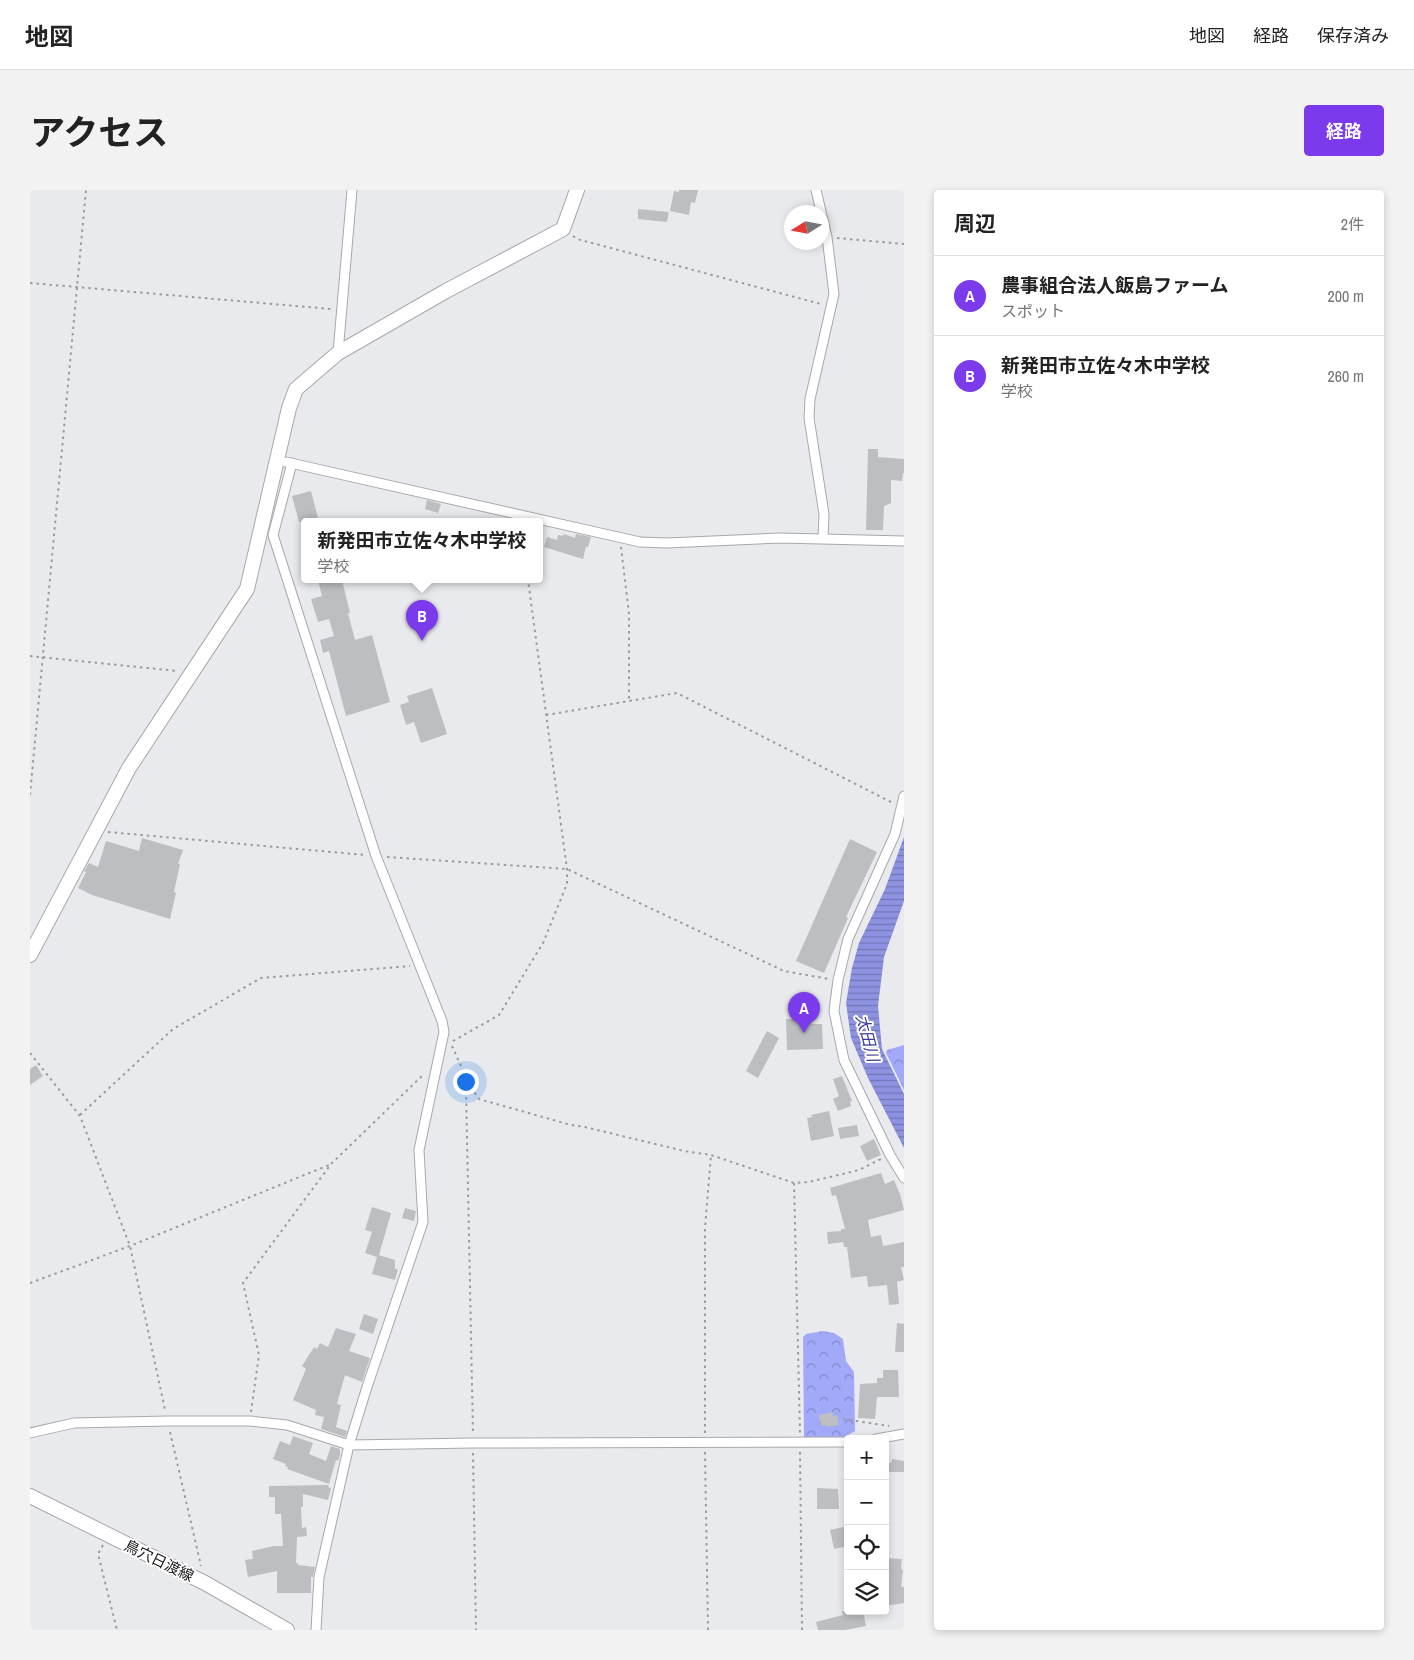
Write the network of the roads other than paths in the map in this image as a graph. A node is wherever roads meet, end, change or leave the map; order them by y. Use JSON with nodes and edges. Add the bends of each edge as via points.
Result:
{"nodes":[{"id":1,"x":352,"y":190,"type":"edge"},
{"id":2,"x":577,"y":190,"type":"edge"},
{"id":3,"x":816,"y":190,"type":"edge"},
{"id":4,"x":338,"y":352,"type":"junction"},
{"id":5,"x":276,"y":461,"type":"junction"},
{"id":6,"x":292,"y":463,"type":"junction"},
{"id":7,"x":533,"y":518,"type":"edge"},
{"id":8,"x":543,"y":520,"type":"edge"},
{"id":9,"x":823,"y":538,"type":"junction"},
{"id":10,"x":904,"y":541,"type":"edge"},
{"id":11,"x":904,"y":796,"type":"edge"},
{"id":12,"x":30,"y":955,"type":"edge"},
{"id":13,"x":904,"y":1178,"type":"edge"},
{"id":14,"x":30,"y":1434,"type":"edge"},
{"id":15,"x":904,"y":1434,"type":"edge"},
{"id":16,"x":889,"y":1437,"type":"edge"},
{"id":17,"x":844,"y":1442,"type":"edge"},
{"id":18,"x":349,"y":1445,"type":"junction"},
{"id":19,"x":30,"y":1496,"type":"edge"},
{"id":20,"x":287,"y":1630,"type":"edge"},
{"id":21,"x":316,"y":1630,"type":"edge"}],
"edges":[{"from":1,"to":4,"type":"street"},
{"from":2,"to":4,"type":"street","via":[[563,229]]},
{"from":3,"to":9,"type":"street","via":[[828,237],[834,294],[808,418],[824,514]]},
{"from":4,"to":5,"type":"street","via":[[296,389]]},
{"from":5,"to":6,"type":"street"},
{"from":5,"to":12,"type":"street","via":[[247,589],[129,768]]},
{"from":6,"to":7,"type":"street"},
{"from":6,"to":18,"type":"street","via":[[273,535],[376,856],[444,1032],[419,1150],[423,1222]]},
{"from":8,"to":9,"type":"street","via":[[640,542]]},
{"from":9,"to":10,"type":"street"},
{"from":11,"to":13,"type":"street","via":[[895,834],[848,939],[834,1011],[844,1060]]},
{"from":14,"to":18,"type":"street","via":[[74,1423],[250,1421],[287,1425]]},
{"from":15,"to":16,"type":"street"},
{"from":17,"to":18,"type":"street"},
{"from":18,"to":21,"type":"street","via":[[319,1577]]},
{"from":19,"to":20,"type":"street","name":"鳥穴日渡線","via":[[205,1583]]}]}
